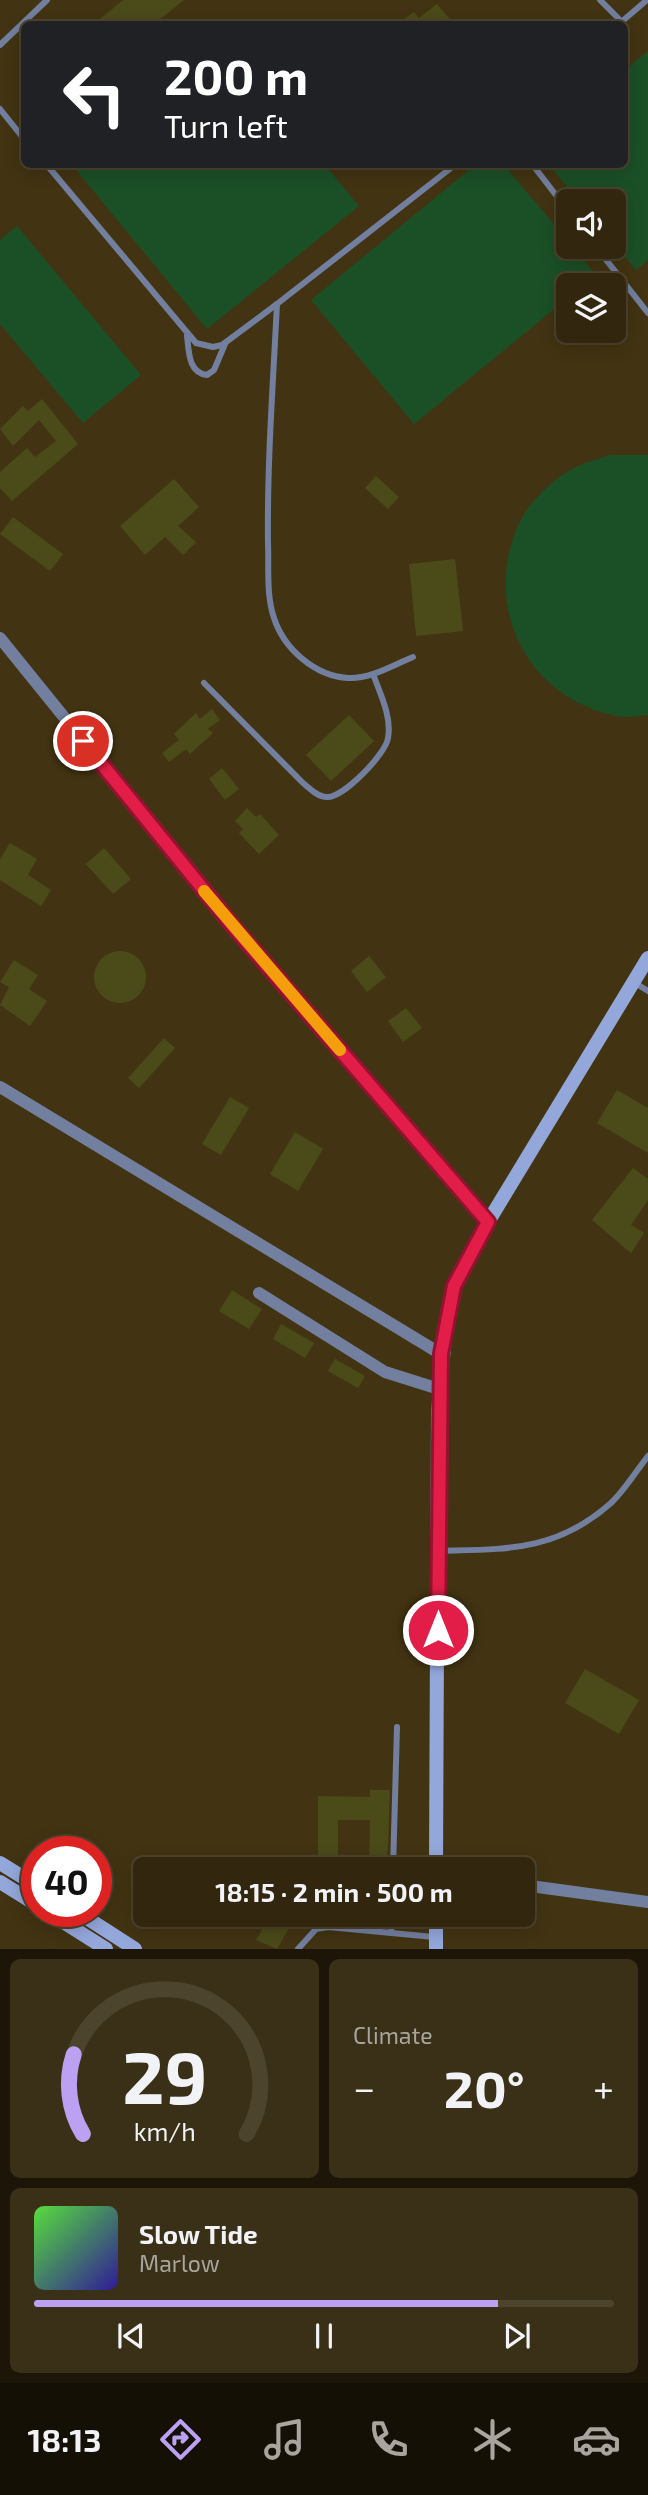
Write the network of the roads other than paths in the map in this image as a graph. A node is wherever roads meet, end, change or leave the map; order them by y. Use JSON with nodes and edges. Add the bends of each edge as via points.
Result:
{"nodes":[{"id":1,"x":47,"y":0,"type":"edge"},
{"id":2,"x":600,"y":0,"type":"edge"},
{"id":3,"x":647,"y":0,"type":"edge"},
{"id":4,"x":25,"y":21,"type":"edge"},
{"id":5,"x":618,"y":21,"type":"edge"},
{"id":6,"x":622,"y":21,"type":"edge"},
{"id":7,"x":21,"y":25,"type":"edge"},
{"id":8,"x":0,"y":45,"type":"edge"},
{"id":9,"x":0,"y":109,"type":"edge"},
{"id":10,"x":21,"y":135,"type":"edge"},
{"id":11,"x":49,"y":168,"type":"edge"},
{"id":12,"x":451,"y":168,"type":"edge"},
{"id":13,"x":535,"y":168,"type":"edge"},
{"id":14,"x":556,"y":195,"type":"edge"},
{"id":15,"x":605,"y":259,"type":"edge"},
{"id":16,"x":277,"y":304,"type":"junction"},
{"id":17,"x":648,"y":313,"type":"edge"},
{"id":18,"x":187,"y":336,"type":"junction"},
{"id":19,"x":225,"y":344,"type":"junction"},
{"id":20,"x":0,"y":639,"type":"edge"},
{"id":21,"x":413,"y":657,"type":"dead end"},
{"id":22,"x":373,"y":674,"type":"junction"},
{"id":23,"x":204,"y":683,"type":"dead end"},
{"id":24,"x":648,"y":958,"type":"edge"},
{"id":25,"x":634,"y":983,"type":"junction"},
{"id":26,"x":648,"y":991,"type":"edge"},
{"id":27,"x":0,"y":1087,"type":"edge"},
{"id":28,"x":488,"y":1222,"type":"junction"},
{"id":29,"x":259,"y":1293,"type":"dead end"},
{"id":30,"x":441,"y":1354,"type":"junction"},
{"id":31,"x":439,"y":1389,"type":"junction"},
{"id":32,"x":648,"y":1456,"type":"edge"},
{"id":33,"x":438,"y":1551,"type":"junction"},
{"id":34,"x":397,"y":1727,"type":"dead end"},
{"id":35,"x":393,"y":1857,"type":"edge"},
{"id":36,"x":436,"y":1857,"type":"edge"},
{"id":37,"x":0,"y":1863,"type":"edge"},
{"id":38,"x":21,"y":1876,"type":"edge"},
{"id":39,"x":0,"y":1882,"type":"edge"},
{"id":40,"x":535,"y":1887,"type":"edge"},
{"id":41,"x":21,"y":1895,"type":"edge"},
{"id":42,"x":648,"y":1902,"type":"edge"},
{"id":43,"x":71,"y":1927,"type":"edge"},
{"id":44,"x":101,"y":1927,"type":"edge"},
{"id":45,"x":391,"y":1927,"type":"edge"},
{"id":46,"x":391,"y":1931,"type":"junction"},
{"id":47,"x":436,"y":1943,"type":"edge"},
{"id":48,"x":106,"y":1949,"type":"edge"},
{"id":49,"x":135,"y":1949,"type":"edge"},
{"id":50,"x":298,"y":1949,"type":"edge"}],
"edges":[{"from":1,"to":4,"type":"lane"},
{"from":2,"to":5,"type":"lane"},
{"from":3,"to":6,"type":"lane"},
{"from":7,"to":8,"type":"lane"},
{"from":9,"to":10,"type":"lane"},
{"from":11,"to":18,"type":"lane"},
{"from":12,"to":16,"type":"lane"},
{"from":13,"to":14,"type":"lane"},
{"from":15,"to":17,"type":"lane"},
{"from":16,"to":19,"type":"lane"},
{"from":16,"to":22,"type":"lane","via":[[268,508],[274,618],[287,643],[318,670],[350,678]]},
{"from":18,"to":19,"type":"lane","via":[[205,346]]},
{"from":18,"to":19,"type":"lane","via":[[193,368],[200,374],[214,370]]},
{"from":20,"to":28,"type":"street","via":[[233,926]]},
{"from":21,"to":22,"type":"lane"},
{"from":22,"to":23,"type":"lane","via":[[387,718],[387,744],[377,760],[330,797],[319,796],[303,783]]},
{"from":24,"to":25,"type":"street"},
{"from":25,"to":26,"type":"lane"},
{"from":25,"to":28,"type":"street"},
{"from":27,"to":30,"type":"street"},
{"from":28,"to":30,"type":"street","via":[[454,1286]]},
{"from":29,"to":31,"type":"street","via":[[385,1372]]},
{"from":30,"to":31,"type":"street"},
{"from":31,"to":33,"type":"street"},
{"from":32,"to":33,"type":"lane","via":[[612,1502],[552,1540],[524,1548]]},
{"from":33,"to":36,"type":"street"},
{"from":34,"to":35,"type":"lane"},
{"from":37,"to":38,"type":"street"},
{"from":39,"to":41,"type":"street"},
{"from":40,"to":42,"type":"street"},
{"from":43,"to":48,"type":"street"},
{"from":44,"to":49,"type":"street"},
{"from":45,"to":46,"type":"lane"},
{"from":46,"to":47,"type":"lane"},
{"from":46,"to":50,"type":"lane","via":[[316,1929]]}]}
